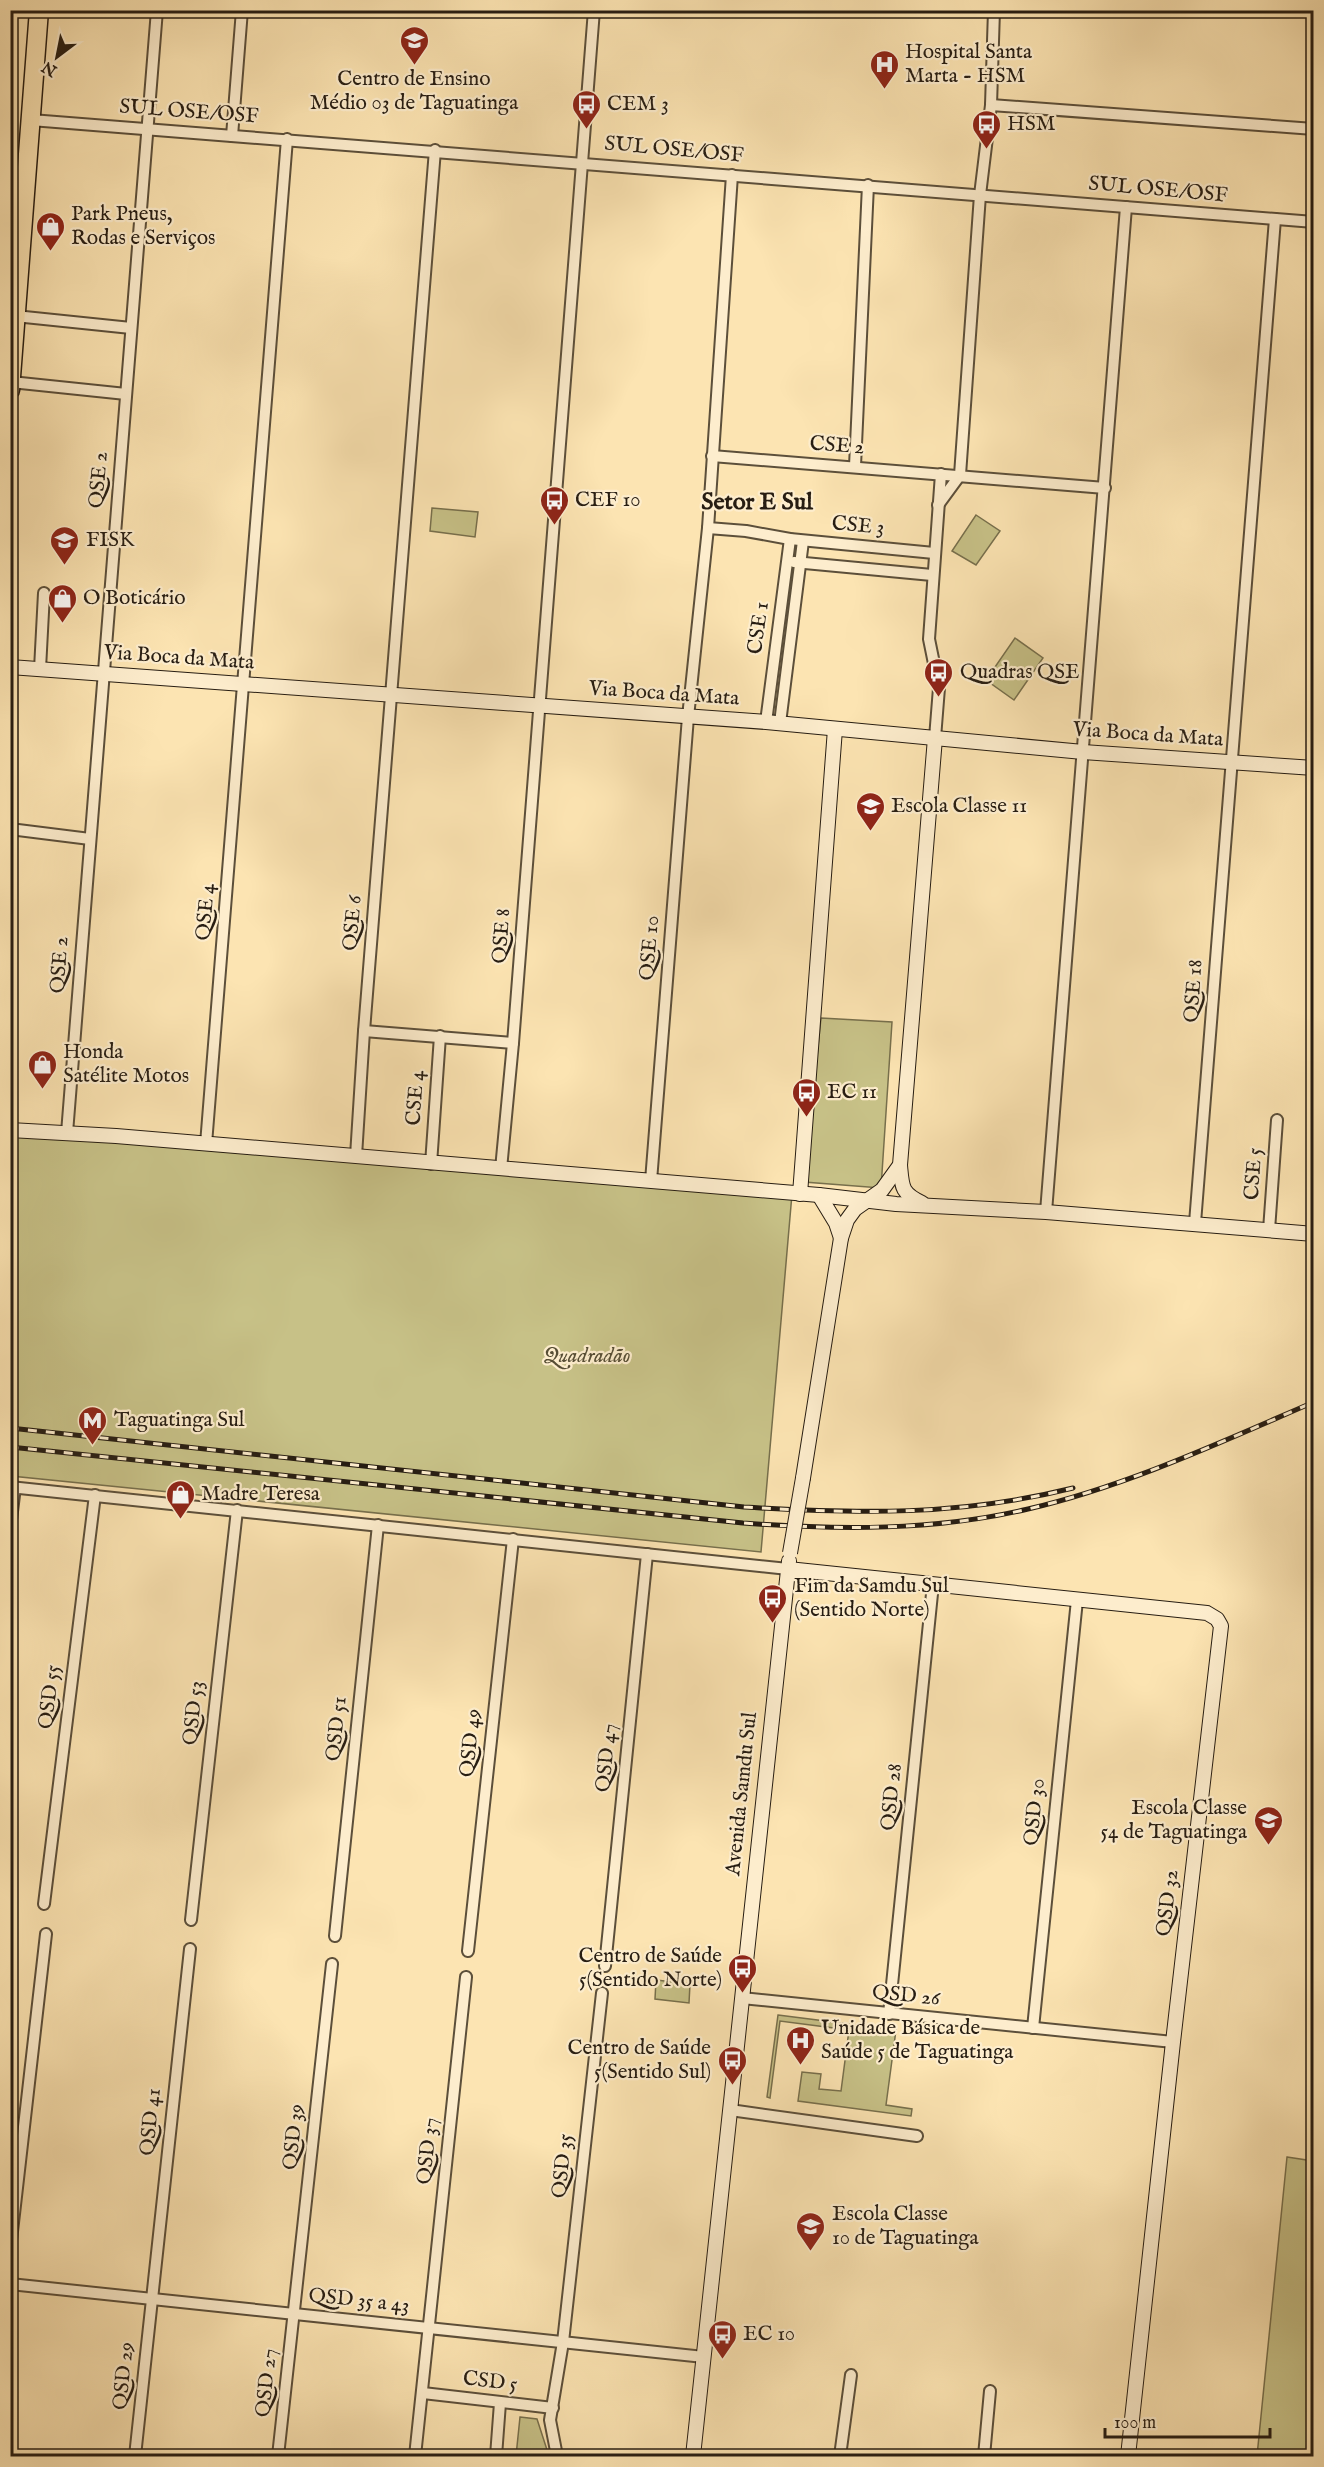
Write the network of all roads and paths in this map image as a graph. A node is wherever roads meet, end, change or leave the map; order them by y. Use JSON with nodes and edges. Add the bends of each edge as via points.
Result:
{"nodes":[{"id":1,"x":39,"y":10,"type":"edge"},
{"id":2,"x":157,"y":10,"type":"edge"},
{"id":3,"x":242,"y":10,"type":"edge"},
{"id":4,"x":594,"y":10,"type":"edge"},
{"id":5,"x":994,"y":10,"type":"edge"},
{"id":6,"x":991,"y":105,"type":"junction"},
{"id":7,"x":31,"y":120,"type":"junction"},
{"id":8,"x":148,"y":128,"type":"junction"},
{"id":9,"x":1314,"y":129,"type":"edge"},
{"id":10,"x":232,"y":136,"type":"junction"},
{"id":11,"x":287,"y":139,"type":"junction"},
{"id":12,"x":435,"y":150,"type":"junction"},
{"id":13,"x":583,"y":163,"type":"junction"},
{"id":14,"x":732,"y":175,"type":"junction"},
{"id":15,"x":868,"y":185,"type":"junction"},
{"id":16,"x":980,"y":195,"type":"junction"},
{"id":17,"x":1126,"y":207,"type":"junction"},
{"id":18,"x":1275,"y":219,"type":"junction"},
{"id":19,"x":1314,"y":222,"type":"edge"},
{"id":20,"x":15,"y":316,"type":"junction"},
{"id":21,"x":130,"y":328,"type":"junction"},
{"id":22,"x":11,"y":382,"type":"edge"},
{"id":23,"x":10,"y":390,"type":"edge"},
{"id":24,"x":126,"y":394,"type":"junction"},
{"id":25,"x":712,"y":456,"type":"junction"},
{"id":26,"x":855,"y":466,"type":"junction"},
{"id":27,"x":941,"y":474,"type":"junction"},
{"id":28,"x":960,"y":475,"type":"junction"},
{"id":29,"x":1105,"y":488,"type":"junction"},
{"id":30,"x":938,"y":505,"type":"junction"},
{"id":31,"x":708,"y":528,"type":"junction"},
{"id":32,"x":790,"y":539,"type":"junction"},
{"id":33,"x":803,"y":541,"type":"junction"},
{"id":34,"x":934,"y":553,"type":"junction"},
{"id":35,"x":788,"y":562,"type":"junction"},
{"id":36,"x":800,"y":563,"type":"junction"},
{"id":37,"x":932,"y":575,"type":"junction"},
{"id":38,"x":44,"y":593,"type":"dead end"},
{"id":39,"x":10,"y":667,"type":"edge"},
{"id":40,"x":40,"y":669,"type":"junction"},
{"id":41,"x":103,"y":674,"type":"junction"},
{"id":42,"x":242,"y":682,"type":"junction"},
{"id":43,"x":390,"y":694,"type":"junction"},
{"id":44,"x":539,"y":706,"type":"junction"},
{"id":45,"x":688,"y":717,"type":"junction"},
{"id":46,"x":773,"y":722,"type":"junction"},
{"id":47,"x":835,"y":729,"type":"junction"},
{"id":48,"x":935,"y":738,"type":"junction"},
{"id":49,"x":1083,"y":752,"type":"junction"},
{"id":50,"x":1230,"y":761,"type":"junction"},
{"id":51,"x":1314,"y":768,"type":"edge"},
{"id":52,"x":10,"y":829,"type":"edge"},
{"id":53,"x":90,"y":838,"type":"junction"},
{"id":54,"x":364,"y":1031,"type":"junction"},
{"id":55,"x":440,"y":1036,"type":"junction"},
{"id":56,"x":513,"y":1043,"type":"junction"},
{"id":57,"x":1277,"y":1120,"type":"dead end"},
{"id":58,"x":10,"y":1130,"type":"edge"},
{"id":59,"x":67,"y":1133,"type":"junction"},
{"id":60,"x":206,"y":1144,"type":"junction"},
{"id":61,"x":356,"y":1156,"type":"junction"},
{"id":62,"x":431,"y":1164,"type":"junction"},
{"id":63,"x":900,"y":1165,"type":"junction"},
{"id":64,"x":501,"y":1169,"type":"junction"},
{"id":65,"x":651,"y":1181,"type":"junction"},
{"id":66,"x":800,"y":1194,"type":"junction"},
{"id":67,"x":819,"y":1195,"type":"junction"},
{"id":68,"x":869,"y":1201,"type":"junction"},
{"id":69,"x":924,"y":1204,"type":"junction"},
{"id":70,"x":1046,"y":1212,"type":"junction"},
{"id":71,"x":1195,"y":1223,"type":"junction"},
{"id":72,"x":1269,"y":1230,"type":"junction"},
{"id":73,"x":1314,"y":1234,"type":"edge"},
{"id":74,"x":840,"y":1238,"type":"junction"},
{"id":75,"x":13,"y":1487,"type":"edge"},
{"id":76,"x":95,"y":1495,"type":"junction"},
{"id":77,"x":237,"y":1510,"type":"junction"},
{"id":78,"x":378,"y":1525,"type":"junction"},
{"id":79,"x":10,"y":1528,"type":"edge"},
{"id":80,"x":513,"y":1539,"type":"junction"},
{"id":81,"x":647,"y":1554,"type":"junction"},
{"id":82,"x":788,"y":1569,"type":"junction"},
{"id":83,"x":933,"y":1584,"type":"junction"},
{"id":84,"x":1077,"y":1600,"type":"junction"},
{"id":85,"x":45,"y":1904,"type":"dead end"},
{"id":86,"x":191,"y":1920,"type":"dead end"},
{"id":87,"x":46,"y":1934,"type":"dead end"},
{"id":88,"x":335,"y":1936,"type":"dead end"},
{"id":89,"x":190,"y":1949,"type":"dead end"},
{"id":90,"x":468,"y":1951,"type":"dead end"},
{"id":91,"x":332,"y":1964,"type":"dead end"},
{"id":92,"x":605,"y":1966,"type":"dead end"},
{"id":93,"x":466,"y":1977,"type":"dead end"},
{"id":94,"x":602,"y":1993,"type":"dead end"},
{"id":95,"x":742,"y":1998,"type":"junction"},
{"id":96,"x":889,"y":2014,"type":"junction"},
{"id":97,"x":1033,"y":2028,"type":"junction"},
{"id":98,"x":1173,"y":2042,"type":"junction"},
{"id":99,"x":730,"y":2110,"type":"junction"},
{"id":100,"x":917,"y":2136,"type":"dead end"},
{"id":101,"x":10,"y":2249,"type":"edge"},
{"id":102,"x":10,"y":2284,"type":"edge"},
{"id":103,"x":152,"y":2299,"type":"junction"},
{"id":104,"x":294,"y":2314,"type":"junction"},
{"id":105,"x":429,"y":2328,"type":"junction"},
{"id":106,"x":563,"y":2342,"type":"junction"},
{"id":107,"x":704,"y":2357,"type":"junction"},
{"id":108,"x":851,"y":2375,"type":"dead end"},
{"id":109,"x":990,"y":2391,"type":"dead end"},
{"id":110,"x":423,"y":2394,"type":"junction"},
{"id":111,"x":500,"y":2403,"type":"junction"},
{"id":112,"x":553,"y":2408,"type":"junction"},
{"id":113,"x":135,"y":2457,"type":"edge"},
{"id":114,"x":278,"y":2457,"type":"edge"},
{"id":115,"x":415,"y":2457,"type":"edge"},
{"id":116,"x":496,"y":2457,"type":"edge"},
{"id":117,"x":557,"y":2457,"type":"edge"},
{"id":118,"x":693,"y":2457,"type":"edge"},
{"id":119,"x":840,"y":2457,"type":"edge"},
{"id":120,"x":984,"y":2457,"type":"edge"},
{"id":121,"x":1128,"y":2457,"type":"edge"}],
"edges":[{"from":1,"to":7,"type":"highway"},
{"from":2,"to":8,"type":"street","name":"QSE 2"},
{"from":3,"to":10,"type":"street"},
{"from":4,"to":13,"type":"street","name":"QSE 8"},
{"from":5,"to":6,"type":"street"},
{"from":6,"to":9,"type":"street"},
{"from":6,"to":16,"type":"street"},
{"from":7,"to":8,"type":"street","name":"SUL OSE/OSF"},
{"from":7,"to":20,"type":"highway"},
{"from":8,"to":10,"type":"street","name":"SUL OSE/OSF"},
{"from":8,"to":21,"type":"street","name":"QSE 2"},
{"from":10,"to":11,"type":"street","name":"SUL OSE/OSF"},
{"from":11,"to":12,"type":"street","name":"SUL OSE/OSF"},
{"from":11,"to":42,"type":"street","name":"QSE 4"},
{"from":12,"to":13,"type":"street","name":"SUL OSE/OSF"},
{"from":12,"to":43,"type":"street","name":"QSE 6"},
{"from":13,"to":14,"type":"street","name":"SUL OSE/OSF"},
{"from":13,"to":44,"type":"street","name":"QSE 8"},
{"from":14,"to":15,"type":"street","name":"SUL OSE/OSF"},
{"from":14,"to":25,"type":"street","name":"QSE 10"},
{"from":15,"to":16,"type":"street","name":"SUL OSE/OSF"},
{"from":15,"to":26,"type":"street"},
{"from":16,"to":17,"type":"street","name":"SUL OSE/OSF"},
{"from":16,"to":28,"type":"street"},
{"from":17,"to":18,"type":"street","name":"SUL OSE/OSF"},
{"from":17,"to":29,"type":"street"},
{"from":18,"to":19,"type":"street","name":"SUL OSE/OSF"},
{"from":18,"to":50,"type":"street","name":"QSE 18"},
{"from":20,"to":21,"type":"street"},
{"from":20,"to":22,"type":"highway"},
{"from":21,"to":24,"type":"street","name":"QSE 2"},
{"from":22,"to":23,"type":"highway"},
{"from":22,"to":24,"type":"street"},
{"from":24,"to":41,"type":"street","name":"QSE 2"},
{"from":25,"to":26,"type":"street","name":"CSE 2"},
{"from":25,"to":31,"type":"street","name":"QSE 10"},
{"from":26,"to":27,"type":"street","name":"CSE 2"},
{"from":27,"to":28,"type":"street","name":"CSE 2"},
{"from":27,"to":30,"type":"street"},
{"from":28,"to":29,"type":"street","name":"CSE 2"},
{"from":28,"to":30,"type":"street"},
{"from":29,"to":49,"type":"street"},
{"from":30,"to":34,"type":"street"},
{"from":31,"to":32,"type":"street","name":"CSE 3"},
{"from":31,"to":45,"type":"street","name":"QSE 10"},
{"from":32,"to":33,"type":"street","name":"CSE 3"},
{"from":32,"to":35,"type":"street","name":"CSE 1"},
{"from":33,"to":34,"type":"street","name":"CSE 3"},
{"from":33,"to":36,"type":"street","name":"CSE 1"},
{"from":34,"to":37,"type":"street"},
{"from":35,"to":36,"type":"street","name":"CSE 3"},
{"from":35,"to":46,"type":"street","name":"CSE 1"},
{"from":36,"to":37,"type":"street","name":"CSE 3"},
{"from":36,"to":46,"type":"street","name":"CSE 1"},
{"from":37,"to":48,"type":"street","via":[[929,639],[939,688]]},
{"from":38,"to":40,"type":"street"},
{"from":39,"to":40,"type":"street","name":"Via Boca da Mata"},
{"from":40,"to":41,"type":"street","name":"Via Boca da Mata"},
{"from":41,"to":42,"type":"street","name":"Via Boca da Mata"},
{"from":41,"to":53,"type":"street","name":"QSE 2"},
{"from":42,"to":43,"type":"street","name":"Via Boca da Mata"},
{"from":42,"to":60,"type":"street","name":"QSE 4"},
{"from":43,"to":44,"type":"street","name":"Via Boca da Mata"},
{"from":43,"to":54,"type":"street","name":"QSE 6"},
{"from":44,"to":45,"type":"street","name":"Via Boca da Mata"},
{"from":44,"to":56,"type":"street","name":"QSE 8"},
{"from":45,"to":46,"type":"street","name":"Via Boca da Mata"},
{"from":45,"to":65,"type":"street","name":"QSE 10"},
{"from":46,"to":47,"type":"street","name":"Via Boca da Mata"},
{"from":47,"to":48,"type":"street","name":"Via Boca da Mata"},
{"from":47,"to":66,"type":"street"},
{"from":48,"to":49,"type":"street","name":"Via Boca da Mata"},
{"from":48,"to":63,"type":"street"},
{"from":49,"to":50,"type":"street","name":"Via Boca da Mata"},
{"from":49,"to":70,"type":"street"},
{"from":50,"to":51,"type":"street","name":"Via Boca da Mata"},
{"from":50,"to":71,"type":"street","name":"QSE 18"},
{"from":52,"to":53,"type":"street"},
{"from":53,"to":59,"type":"street","name":"QSE 2"},
{"from":54,"to":55,"type":"street"},
{"from":54,"to":61,"type":"street","name":"QSE 6"},
{"from":55,"to":56,"type":"street"},
{"from":55,"to":62,"type":"street","name":"CSE 4"},
{"from":56,"to":64,"type":"street","name":"QSE 8"},
{"from":57,"to":72,"type":"street","name":"CSE 5"},
{"from":58,"to":59,"type":"street"},
{"from":59,"to":60,"type":"street"},
{"from":60,"to":61,"type":"street"},
{"from":61,"to":62,"type":"street"},
{"from":62,"to":64,"type":"street"},
{"from":63,"to":68,"type":"street","name":"Avenida Samdu Sul","via":[[887,1185]]},
{"from":63,"to":69,"type":"street","via":[[903,1190]]},
{"from":64,"to":65,"type":"street"},
{"from":65,"to":66,"type":"street"},
{"from":66,"to":67,"type":"street"},
{"from":67,"to":68,"type":"street"},
{"from":67,"to":74,"type":"street"},
{"from":68,"to":69,"type":"street"},
{"from":68,"to":74,"type":"street","name":"Avenida Samdu Sul","via":[[851,1214]]},
{"from":69,"to":70,"type":"street"},
{"from":70,"to":71,"type":"street"},
{"from":71,"to":72,"type":"street"},
{"from":72,"to":73,"type":"street"},
{"from":74,"to":82,"type":"street","name":"Avenida Samdu Sul","bridge":true},
{"from":75,"to":76,"type":"street"},
{"from":75,"to":79,"type":"street"},
{"from":76,"to":77,"type":"street"},
{"from":76,"to":85,"type":"street","name":"QSD 55"},
{"from":77,"to":78,"type":"street"},
{"from":77,"to":86,"type":"street","name":"QSD 53"},
{"from":78,"to":80,"type":"street"},
{"from":78,"to":88,"type":"street","name":"QSD 51"},
{"from":80,"to":81,"type":"street"},
{"from":80,"to":90,"type":"street","name":"QSD 49"},
{"from":81,"to":82,"type":"street"},
{"from":81,"to":92,"type":"street","name":"QSD 47"},
{"from":82,"to":83,"type":"street"},
{"from":82,"to":95,"type":"street","name":"Avenida Samdu Sul"},
{"from":83,"to":84,"type":"street"},
{"from":83,"to":96,"type":"street","name":"QSD 28"},
{"from":84,"to":97,"type":"street","name":"QSD 30"},
{"from":84,"to":98,"type":"street","name":"QSD 32","via":[[1208,1613],[1221,1626]]},
{"from":87,"to":101,"type":"street"},
{"from":89,"to":103,"type":"street","name":"QSD 41"},
{"from":91,"to":104,"type":"street","name":"QSD 39"},
{"from":93,"to":105,"type":"street","name":"QSD 37"},
{"from":94,"to":106,"type":"street","name":"QSD 35"},
{"from":95,"to":96,"type":"street","name":"QSD 26"},
{"from":95,"to":99,"type":"street","name":"Avenida Samdu Sul"},
{"from":96,"to":97,"type":"street","name":"QSD 26"},
{"from":97,"to":98,"type":"street","name":"QSD 26"},
{"from":98,"to":121,"type":"street","name":"QSD 32"},
{"from":99,"to":100,"type":"street"},
{"from":99,"to":107,"type":"street","name":"Avenida Samdu Sul"},
{"from":102,"to":103,"type":"street","name":"QSD 35 a 43"},
{"from":103,"to":104,"type":"street","name":"QSD 35 a 43"},
{"from":103,"to":113,"type":"street","name":"QSD 29"},
{"from":104,"to":105,"type":"street","name":"QSD 35 a 43"},
{"from":104,"to":114,"type":"street","name":"QSD 27"},
{"from":105,"to":106,"type":"street","name":"QSD 35 a 43"},
{"from":105,"to":110,"type":"street","name":"QSD 37"},
{"from":106,"to":107,"type":"street","name":"QSD 35 a 43"},
{"from":106,"to":112,"type":"street","name":"QSD 35"},
{"from":107,"to":118,"type":"street","name":"Avenida Samdu Sul"},
{"from":108,"to":119,"type":"street"},
{"from":109,"to":120,"type":"street"},
{"from":110,"to":111,"type":"street","name":"CSD 5"},
{"from":110,"to":115,"type":"street","name":"QSD 37"},
{"from":111,"to":112,"type":"street","name":"CSD 5"},
{"from":111,"to":116,"type":"street"},
{"from":112,"to":117,"type":"street","name":"QSD 35","via":[[550,2432]]}]}
